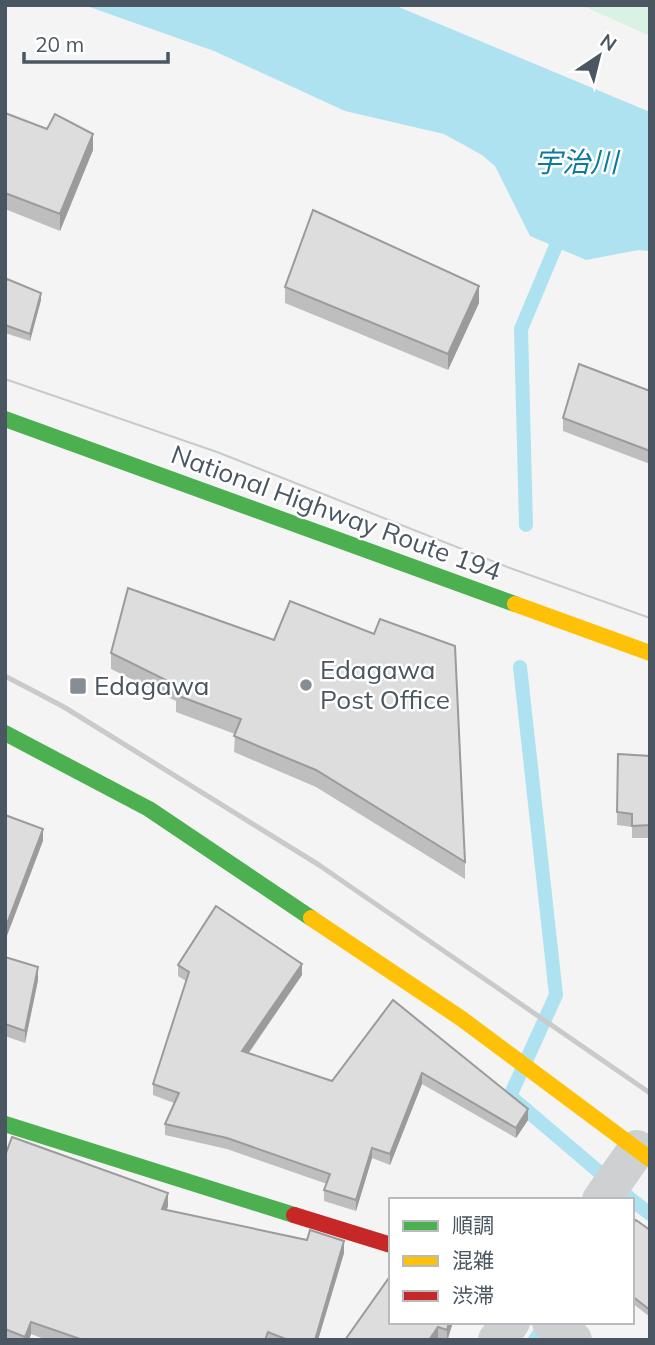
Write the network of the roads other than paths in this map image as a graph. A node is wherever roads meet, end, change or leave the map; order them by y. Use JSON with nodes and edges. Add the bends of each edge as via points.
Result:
{"nodes":[{"id":1,"x":5,"y":419,"type":"edge"},
{"id":2,"x":650,"y":653,"type":"edge"},
{"id":3,"x":5,"y":733,"type":"edge"},
{"id":4,"x":5,"y":1124,"type":"edge"},
{"id":5,"x":637,"y":1158,"type":"edge"},
{"id":6,"x":603,"y":1198,"type":"edge"},
{"id":7,"x":389,"y":1244,"type":"edge"},
{"id":8,"x":510,"y":1324,"type":"edge"},
{"id":9,"x":553,"y":1324,"type":"edge"},
{"id":10,"x":498,"y":1340,"type":"edge"},
{"id":11,"x":573,"y":1340,"type":"edge"}],
"edges":[{"from":1,"to":2,"type":"main road","name":"National Highway Route 194"},
{"from":3,"to":5,"type":"main road","via":[[149,809],[462,1018],[541,1076]]},
{"from":4,"to":7,"type":"main road"},
{"from":5,"to":6,"type":"street"},
{"from":8,"to":10,"type":"street"},
{"from":9,"to":11,"type":"street"}]}
